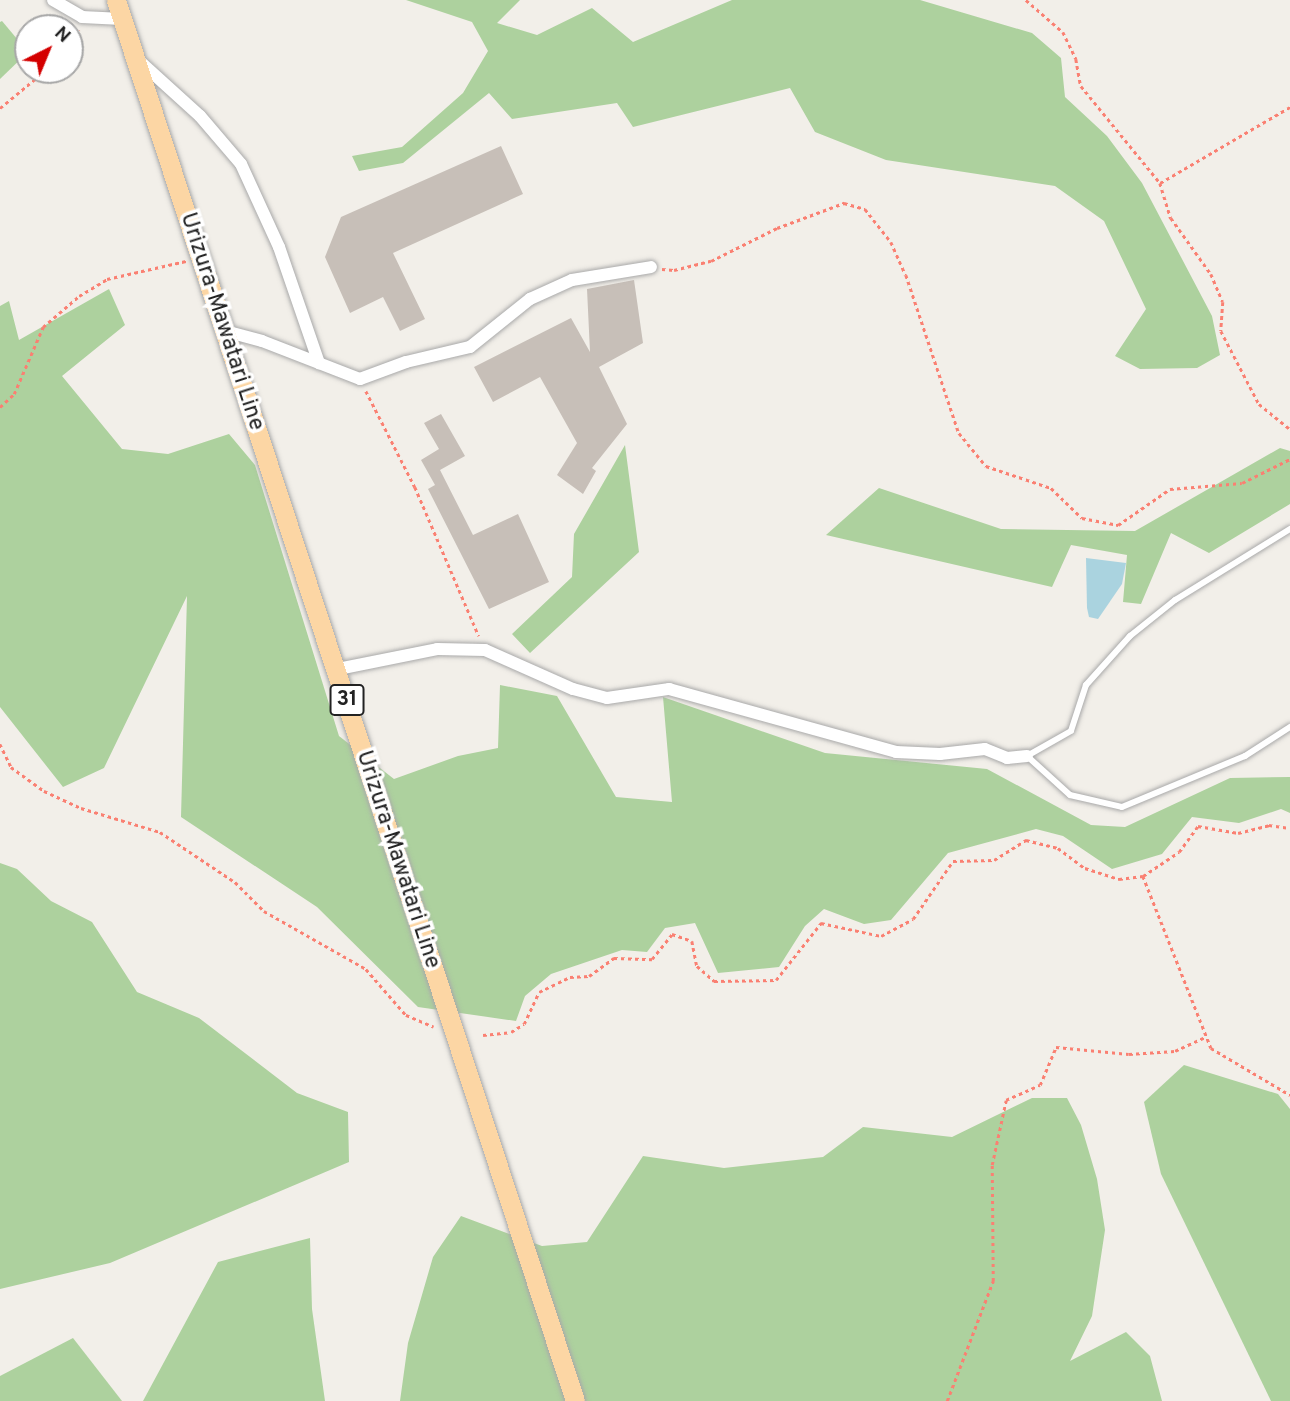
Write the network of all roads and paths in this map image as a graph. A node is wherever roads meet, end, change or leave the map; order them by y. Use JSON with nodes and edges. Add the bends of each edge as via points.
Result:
{"nodes":[{"id":1,"x":53,"y":0,"type":"edge"},
{"id":2,"x":116,"y":0,"type":"edge"},
{"id":3,"x":1026,"y":0,"type":"edge"},
{"id":4,"x":77,"y":14,"type":"edge"},
{"id":5,"x":84,"y":17,"type":"edge"},
{"id":6,"x":122,"y":19,"type":"junction"},
{"id":7,"x":134,"y":56,"type":"junction"},
{"id":8,"x":29,"y":84,"type":"edge"},
{"id":9,"x":1290,"y":107,"type":"edge"},
{"id":10,"x":0,"y":108,"type":"edge"},
{"id":11,"x":1160,"y":183,"type":"junction"},
{"id":12,"x":199,"y":258,"type":"junction"},
{"id":13,"x":651,"y":267,"type":"joint"},
{"id":14,"x":225,"y":331,"type":"junction"},
{"id":15,"x":319,"y":363,"type":"junction"},
{"id":16,"x":360,"y":379,"type":"junction"},
{"id":17,"x":0,"y":407,"type":"edge"},
{"id":18,"x":1290,"y":429,"type":"edge"},
{"id":19,"x":1290,"y":459,"type":"edge"},
{"id":20,"x":1290,"y":529,"type":"edge"},
{"id":21,"x":485,"y":649,"type":"junction"},
{"id":22,"x":338,"y":669,"type":"junction"},
{"id":23,"x":1290,"y":727,"type":"edge"},
{"id":24,"x":0,"y":744,"type":"edge"},
{"id":25,"x":1027,"y":756,"type":"junction"},
{"id":26,"x":1290,"y":828,"type":"edge"},
{"id":27,"x":1143,"y":876,"type":"junction"},
{"id":28,"x":434,"y":1027,"type":"dead end"},
{"id":29,"x":483,"y":1035,"type":"dead end"},
{"id":30,"x":1205,"y":1037,"type":"junction"},
{"id":31,"x":1290,"y":1095,"type":"edge"},
{"id":32,"x":575,"y":1401,"type":"edge"},
{"id":33,"x":947,"y":1401,"type":"edge"}],
"edges":[{"from":1,"to":4,"type":"street"},
{"from":2,"to":6,"type":"main road","name":"Urizura-Mawatari Line","number":"31"},
{"from":3,"to":11,"type":"path","via":[[1063,32],[1081,86]]},
{"from":5,"to":6,"type":"street"},
{"from":6,"to":7,"type":"main road","name":"Urizura-Mawatari Line","number":"31"},
{"from":7,"to":12,"type":"main road","name":"Urizura-Mawatari Line","number":"31"},
{"from":7,"to":15,"type":"street","via":[[200,116],[241,163],[279,247]]},
{"from":8,"to":10,"type":"path"},
{"from":9,"to":11,"type":"path"},
{"from":11,"to":18,"type":"path","via":[[1171,218],[1211,274],[1223,302],[1221,331],[1227,344],[1259,404]]},
{"from":12,"to":14,"type":"main road","name":"Urizura-Mawatari Line","number":"31"},
{"from":12,"to":17,"type":"path","via":[[107,279],[79,296],[43,327],[14,394]]},
{"from":13,"to":16,"type":"street","via":[[572,280],[530,299],[470,347]]},
{"from":13,"to":19,"type":"path","via":[[674,270],[711,261],[777,228],[844,203],[865,209],[891,242],[959,433],[986,466],[1051,488],[1082,518],[1118,525],[1170,489],[1242,482]]},
{"from":14,"to":15,"type":"street"},
{"from":14,"to":22,"type":"main road","name":"Urizura-Mawatari Line","number":"31"},
{"from":15,"to":16,"type":"street"},
{"from":16,"to":21,"type":"path","via":[[415,487]]},
{"from":20,"to":25,"type":"lane","via":[[1175,600],[1130,636],[1086,685],[1071,731]]},
{"from":21,"to":22,"type":"street","via":[[437,649]]},
{"from":21,"to":25,"type":"street","via":[[573,689],[607,698],[669,689],[896,752],[985,749],[1007,758]]},
{"from":22,"to":32,"type":"main road","name":"Urizura-Mawatari Line","number":"31","via":[[383,823]]},
{"from":23,"to":25,"type":"lane","via":[[1245,756],[1122,807],[1070,795]]},
{"from":24,"to":28,"type":"path","via":[[11,767],[44,790],[81,808],[160,832],[235,882],[264,911],[366,969],[406,1015]]},
{"from":26,"to":27,"type":"path","via":[[1269,825],[1238,833],[1198,826],[1179,852]]},
{"from":27,"to":29,"type":"path","via":[[1119,879],[1085,868],[1058,848],[1026,840],[993,860],[953,861],[913,919],[881,936],[821,923],[776,980],[714,981],[697,966],[692,941],[671,934],[652,959],[614,958],[589,976],[570,977],[539,992],[524,1024],[511,1032]]},
{"from":27,"to":30,"type":"path"},
{"from":30,"to":31,"type":"path","via":[[1211,1048]]},
{"from":30,"to":33,"type":"path","via":[[1188,1047],[1164,1052],[1129,1054],[1056,1047],[1040,1085],[1006,1100],[992,1164],[993,1280]]}]}
